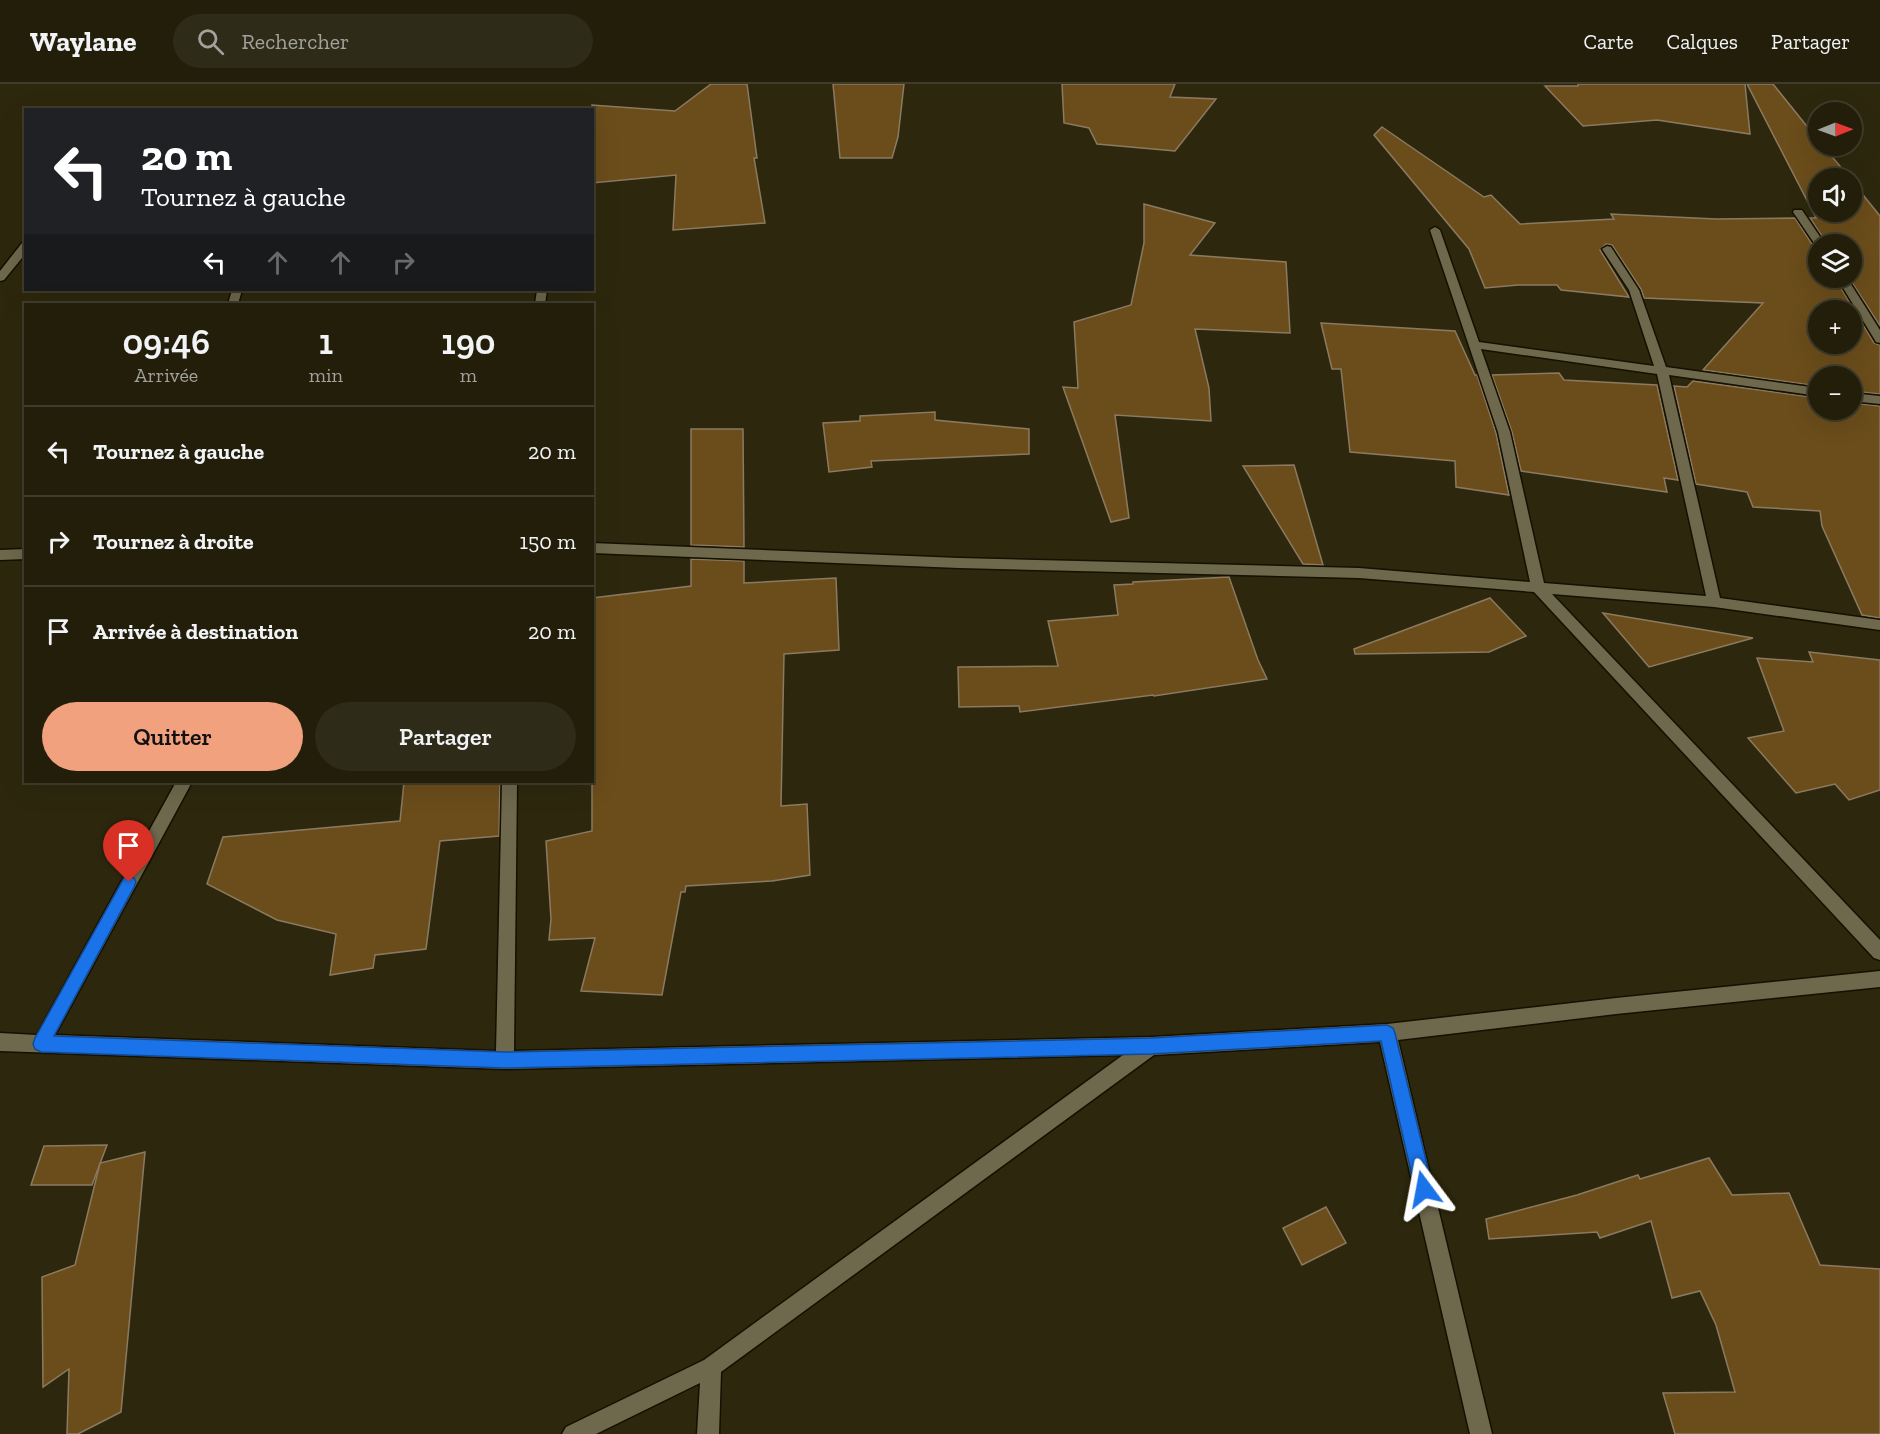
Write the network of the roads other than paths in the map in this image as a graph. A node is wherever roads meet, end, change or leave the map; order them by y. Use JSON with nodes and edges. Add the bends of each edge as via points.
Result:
{"nodes":[{"id":1,"x":1798,"y":212,"type":"dead end"},
{"id":2,"x":1436,"y":230,"type":"dead end"},
{"id":3,"x":1813,"y":234,"type":"edge"},
{"id":4,"x":24,"y":248,"type":"edge"},
{"id":5,"x":1607,"y":249,"type":"dead end"},
{"id":6,"x":0,"y":278,"type":"edge"},
{"id":7,"x":1848,"y":288,"type":"edge"},
{"id":8,"x":1880,"y":339,"type":"edge"},
{"id":9,"x":1474,"y":345,"type":"junction"},
{"id":10,"x":1662,"y":372,"type":"junction"},
{"id":11,"x":1808,"y":391,"type":"edge"},
{"id":12,"x":1862,"y":398,"type":"edge"},
{"id":13,"x":1880,"y":400,"type":"edge"},
{"id":14,"x":594,"y":548,"type":"edge"},
{"id":15,"x":24,"y":554,"type":"edge"},
{"id":16,"x":0,"y":555,"type":"edge"},
{"id":17,"x":1538,"y":588,"type":"junction"},
{"id":18,"x":1714,"y":602,"type":"junction"},
{"id":19,"x":1880,"y":625,"type":"edge"},
{"id":20,"x":183,"y":783,"type":"edge"},
{"id":21,"x":509,"y":783,"type":"edge"},
{"id":22,"x":1880,"y":951,"type":"edge"},
{"id":23,"x":1880,"y":979,"type":"edge"},
{"id":24,"x":1387,"y":1033,"type":"junction"},
{"id":25,"x":0,"y":1042,"type":"edge"},
{"id":26,"x":41,"y":1044,"type":"junction"},
{"id":27,"x":1151,"y":1046,"type":"junction"},
{"id":28,"x":505,"y":1060,"type":"junction"},
{"id":29,"x":711,"y":1366,"type":"junction"},
{"id":30,"x":573,"y":1434,"type":"edge"},
{"id":31,"x":708,"y":1434,"type":"edge"},
{"id":32,"x":1481,"y":1434,"type":"edge"}],
"edges":[{"from":1,"to":3,"type":"street"},
{"from":2,"to":9,"type":"street"},
{"from":4,"to":6,"type":"street"},
{"from":5,"to":10,"type":"street","via":[[1634,290]]},
{"from":7,"to":8,"type":"street"},
{"from":9,"to":10,"type":"street"},
{"from":9,"to":17,"type":"street","via":[[1504,432]]},
{"from":10,"to":11,"type":"street"},
{"from":10,"to":18,"type":"street"},
{"from":12,"to":13,"type":"street"},
{"from":14,"to":17,"type":"street","via":[[1359,573]]},
{"from":15,"to":16,"type":"street"},
{"from":17,"to":18,"type":"street"},
{"from":17,"to":22,"type":"street"},
{"from":18,"to":19,"type":"street"},
{"from":20,"to":26,"type":"street"},
{"from":21,"to":28,"type":"street"},
{"from":23,"to":24,"type":"street"},
{"from":24,"to":27,"type":"street"},
{"from":24,"to":32,"type":"street"},
{"from":25,"to":26,"type":"street"},
{"from":26,"to":28,"type":"street"},
{"from":27,"to":28,"type":"street"},
{"from":27,"to":29,"type":"street"},
{"from":29,"to":30,"type":"street"},
{"from":29,"to":31,"type":"street"}]}
